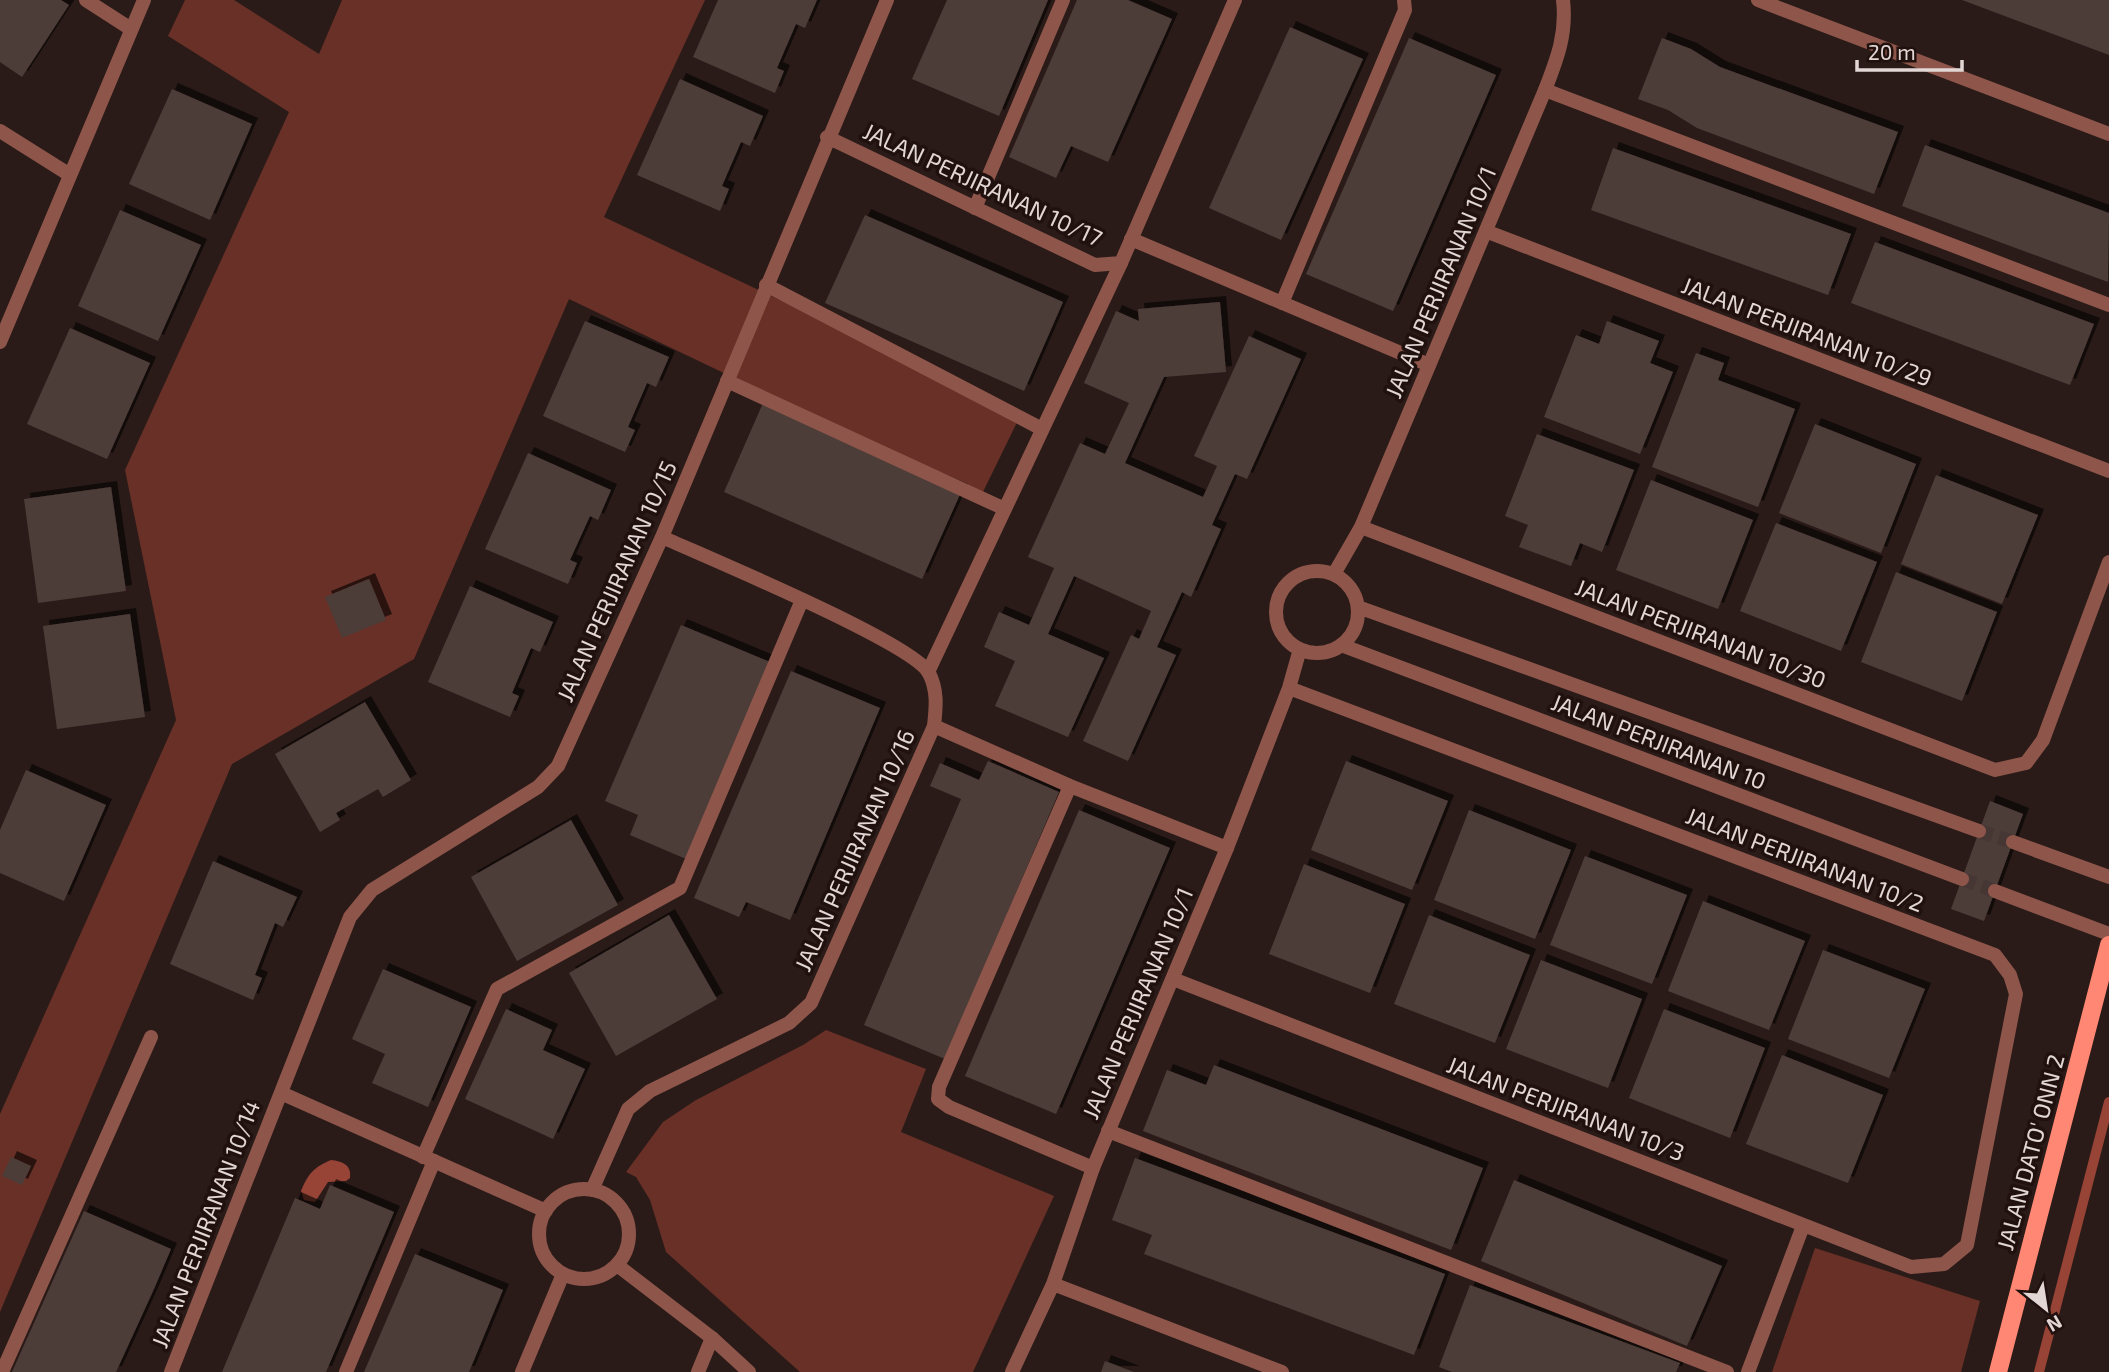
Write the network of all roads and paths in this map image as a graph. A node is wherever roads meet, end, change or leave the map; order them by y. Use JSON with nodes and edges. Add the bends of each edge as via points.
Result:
{"nodes":[{"id":1,"x":86,"y":0,"type":"edge"},
{"id":2,"x":144,"y":0,"type":"edge"},
{"id":3,"x":887,"y":0,"type":"edge"},
{"id":4,"x":1063,"y":0,"type":"edge"},
{"id":5,"x":1235,"y":0,"type":"edge"},
{"id":6,"x":1404,"y":0,"type":"edge"},
{"id":7,"x":1563,"y":0,"type":"edge"},
{"id":8,"x":1758,"y":0,"type":"edge"},
{"id":9,"x":131,"y":29,"type":"junction"},
{"id":10,"x":1545,"y":90,"type":"junction"},
{"id":11,"x":0,"y":131,"type":"edge"},
{"id":12,"x":2109,"y":134,"type":"edge"},
{"id":13,"x":827,"y":137,"type":"junction"},
{"id":14,"x":70,"y":175,"type":"junction"},
{"id":15,"x":975,"y":208,"type":"junction"},
{"id":16,"x":1488,"y":232,"type":"junction"},
{"id":17,"x":1131,"y":239,"type":"junction"},
{"id":18,"x":1121,"y":262,"type":"junction"},
{"id":19,"x":766,"y":285,"type":"junction"},
{"id":20,"x":1282,"y":303,"type":"junction"},
{"id":21,"x":2109,"y":305,"type":"edge"},
{"id":22,"x":0,"y":342,"type":"edge"},
{"id":23,"x":1429,"y":365,"type":"junction"},
{"id":24,"x":727,"y":381,"type":"junction"},
{"id":25,"x":1042,"y":429,"type":"junction"},
{"id":26,"x":2109,"y":471,"type":"edge"},
{"id":27,"x":1005,"y":509,"type":"junction"},
{"id":28,"x":1361,"y":527,"type":"junction"},
{"id":29,"x":662,"y":537,"type":"junction"},
{"id":30,"x":2109,"y":562,"type":"edge"},
{"id":31,"x":1334,"y":574,"type":"junction"},
{"id":32,"x":802,"y":600,"type":"junction"},
{"id":33,"x":1358,"y":607,"type":"junction"},
{"id":34,"x":1341,"y":645,"type":"junction"},
{"id":35,"x":1300,"y":649,"type":"junction"},
{"id":36,"x":928,"y":672,"type":"junction"},
{"id":37,"x":1290,"y":688,"type":"junction"},
{"id":38,"x":934,"y":726,"type":"junction"},
{"id":39,"x":1070,"y":786,"type":"junction"},
{"id":40,"x":1979,"y":831,"type":"tunnel mouth"},
{"id":41,"x":2013,"y":842,"type":"tunnel mouth"},
{"id":42,"x":1227,"y":848,"type":"junction"},
{"id":43,"x":2109,"y":877,"type":"edge"},
{"id":44,"x":1962,"y":879,"type":"tunnel mouth"},
{"id":45,"x":1995,"y":891,"type":"tunnel mouth"},
{"id":46,"x":2109,"y":934,"type":"edge"},
{"id":47,"x":2109,"y":945,"type":"edge"},
{"id":48,"x":1173,"y":979,"type":"junction"},
{"id":49,"x":151,"y":1037,"type":"dead end"},
{"id":50,"x":281,"y":1093,"type":"junction"},
{"id":51,"x":1108,"y":1131,"type":"junction"},
{"id":52,"x":428,"y":1159,"type":"junction"},
{"id":53,"x":1093,"y":1168,"type":"junction"},
{"id":54,"x":592,"y":1190,"type":"junction"},
{"id":55,"x":546,"y":1211,"type":"junction"},
{"id":56,"x":1803,"y":1226,"type":"junction"},
{"id":57,"x":1944,"y":1264,"type":"joint"},
{"id":58,"x":618,"y":1265,"type":"junction"},
{"id":59,"x":563,"y":1274,"type":"junction"},
{"id":60,"x":1053,"y":1284,"type":"junction"},
{"id":61,"x":712,"y":1338,"type":"junction"},
{"id":62,"x":2,"y":1372,"type":"edge"},
{"id":63,"x":171,"y":1372,"type":"edge"},
{"id":64,"x":346,"y":1372,"type":"edge"},
{"id":65,"x":522,"y":1372,"type":"edge"},
{"id":66,"x":698,"y":1372,"type":"edge"},
{"id":67,"x":750,"y":1372,"type":"edge"},
{"id":68,"x":1012,"y":1372,"type":"edge"},
{"id":69,"x":1282,"y":1372,"type":"edge"},
{"id":70,"x":1727,"y":1372,"type":"edge"},
{"id":71,"x":1748,"y":1372,"type":"edge"},
{"id":72,"x":1998,"y":1372,"type":"edge"}],
"edges":[{"from":1,"to":9,"type":"street"},
{"from":2,"to":9,"type":"street"},
{"from":3,"to":13,"type":"street","name":"JALAN PERJIRANAN 10/15"},
{"from":4,"to":15,"type":"street"},
{"from":5,"to":17,"type":"street"},
{"from":6,"to":20,"type":"street","via":[[1405,10]]},
{"from":7,"to":10,"type":"street","name":"JALAN PERJIRANAN 10/1","via":[[1563,45]]},
{"from":8,"to":12,"type":"street"},
{"from":9,"to":14,"type":"street"},
{"from":10,"to":16,"type":"street","name":"JALAN PERJIRANAN 10/1"},
{"from":10,"to":21,"type":"street"},
{"from":11,"to":14,"type":"street"},
{"from":13,"to":15,"type":"street","name":"JALAN PERJIRANAN 10/17"},
{"from":13,"to":19,"type":"street","name":"JALAN PERJIRANAN 10/15"},
{"from":14,"to":22,"type":"street"},
{"from":15,"to":18,"type":"street","name":"JALAN PERJIRANAN 10/17","via":[[1095,265]]},
{"from":16,"to":23,"type":"street","name":"JALAN PERJIRANAN 10/1"},
{"from":16,"to":26,"type":"street","name":"JALAN PERJIRANAN 10/29"},
{"from":17,"to":18,"type":"street"},
{"from":17,"to":20,"type":"street"},
{"from":18,"to":25,"type":"street"},
{"from":19,"to":24,"type":"street","name":"JALAN PERJIRANAN 10/15"},
{"from":19,"to":25,"type":"street"},
{"from":20,"to":23,"type":"street"},
{"from":23,"to":28,"type":"street","name":"JALAN PERJIRANAN 10/1"},
{"from":24,"to":27,"type":"street"},
{"from":24,"to":29,"type":"street","name":"JALAN PERJIRANAN 10/15"},
{"from":25,"to":27,"type":"street"},
{"from":27,"to":36,"type":"street"},
{"from":28,"to":30,"type":"street","name":"JALAN PERJIRANAN 10/30","via":[[1995,770],[2026,763],[2043,740]]},
{"from":28,"to":31,"type":"street","name":"JALAN PERJIRANAN 10/1"},
{"from":29,"to":32,"type":"street"},
{"from":29,"to":50,"type":"street","name":"JALAN PERJIRANAN 10/15","via":[[558,766],[538,787],[372,890],[350,917]]},
{"from":31,"to":33,"type":"street","via":[[1346,582]]},
{"from":31,"to":35,"type":"street","via":[[1306,572],[1283,588],[1277,609],[1280,629]]},
{"from":32,"to":36,"type":"street","via":[[910,655]]},
{"from":32,"to":52,"type":"street","via":[[680,888],[496,989]]},
{"from":33,"to":34,"type":"street","via":[[1357,622]]},
{"from":33,"to":40,"type":"street","name":"JALAN PERJIRANAN 10"},
{"from":34,"to":35,"type":"street","via":[[1328,651]]},
{"from":34,"to":44,"type":"street","name":"JALAN PERJIRANAN 10"},
{"from":35,"to":37,"type":"street","name":"JALAN PERJIRANAN 10/1"},
{"from":36,"to":38,"type":"street","name":"JALAN PERJIRANAN 10/16","via":[[937,695]]},
{"from":37,"to":42,"type":"street","name":"JALAN PERJIRANAN 10/1"},
{"from":37,"to":57,"type":"street","name":"JALAN PERJIRANAN 10/2","via":[[1995,955],[2010,975],[2016,994],[1967,1245]]},
{"from":38,"to":39,"type":"street"},
{"from":38,"to":54,"type":"street","name":"JALAN PERJIRANAN 10/16","via":[[810,1003],[789,1023],[650,1091],[628,1109]]},
{"from":39,"to":42,"type":"street"},
{"from":39,"to":53,"type":"street","via":[[939,1087],[938,1099]]},
{"from":41,"to":43,"type":"street"},
{"from":42,"to":48,"type":"street","name":"JALAN PERJIRANAN 10/1"},
{"from":45,"to":46,"type":"street"},
{"from":47,"to":72,"type":"main road","name":"JALAN DATO' ONN 2"},
{"from":48,"to":51,"type":"street","name":"JALAN PERJIRANAN 10/1"},
{"from":48,"to":56,"type":"street","name":"JALAN PERJIRANAN 10/3"},
{"from":49,"to":62,"type":"street"},
{"from":50,"to":52,"type":"street"},
{"from":50,"to":63,"type":"street","name":"JALAN PERJIRANAN 10/14"},
{"from":51,"to":53,"type":"street","name":"JALAN PERJIRANAN 10/1"},
{"from":51,"to":70,"type":"street"},
{"from":52,"to":55,"type":"street"},
{"from":52,"to":64,"type":"street"},
{"from":53,"to":60,"type":"street","name":"JALAN PERJIRANAN 10/1"},
{"from":54,"to":55,"type":"street","via":[[566,1194]]},
{"from":54,"to":58,"type":"street","via":[[617,1203],[629,1226],[629,1240]]},
{"from":55,"to":59,"type":"street","via":[[540,1225],[543,1253]]},
{"from":56,"to":57,"type":"street","name":"JALAN PERJIRANAN 10/3","via":[[1911,1267]]},
{"from":56,"to":71,"type":"street"},
{"from":58,"to":59,"type":"street","via":[[592,1279]]},
{"from":58,"to":61,"type":"street"},
{"from":59,"to":65,"type":"street"},
{"from":60,"to":68,"type":"street","name":"JALAN PERJIRANAN 10/1"},
{"from":60,"to":69,"type":"street"},
{"from":61,"to":66,"type":"street"},
{"from":61,"to":67,"type":"street"}]}
